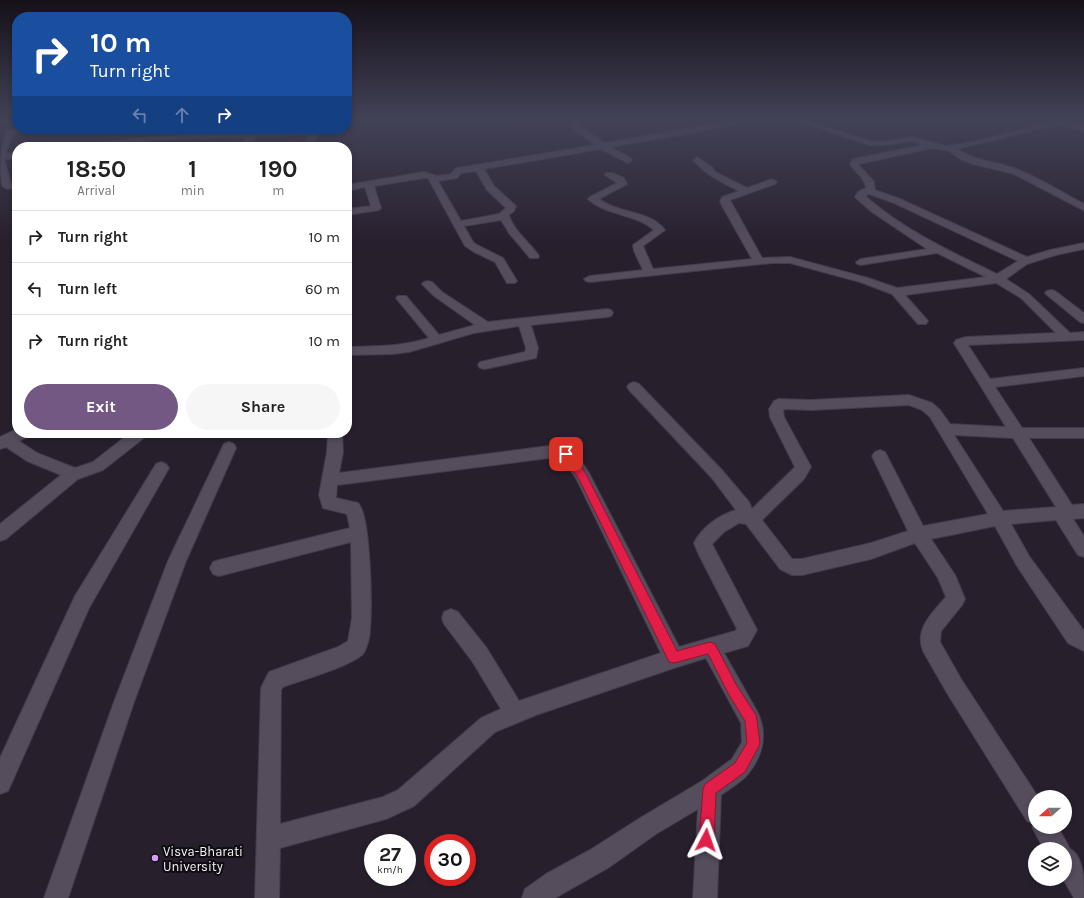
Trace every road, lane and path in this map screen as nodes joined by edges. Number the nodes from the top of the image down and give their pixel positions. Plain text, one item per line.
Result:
1 (1, 161) edge
2 (514, 161) edge
3 (698, 161) edge
4 (856, 161) edge
5 (973, 161) edge
6 (478, 167) junction
7 (609, 175) dead end
8 (435, 179) junction
9 (772, 182) dead end
10 (369, 184) junction
11 (12, 185) edge
12 (352, 187) edge
13 (868, 190) junction
14 (746, 191) junction
15 (1083, 207) dead end
16 (352, 211) edge
17 (504, 216) junction
18 (459, 224) junction
19 (1084, 246) edge
20 (938, 250) junction
21 (534, 256) dead end
22 (759, 261) junction
23 (1027, 261) junction
24 (861, 262) dead end
25 (650, 273) junction
26 (590, 279) dead end
27 (998, 279) junction
28 (510, 281) dead end
29 (428, 284) dead end
30 (896, 292) junction
31 (1051, 293) dead end
32 (402, 298) dead end
33 (607, 313) dead end
34 (1084, 319) edge
35 (524, 321) junction
36 (922, 321) dead end
37 (485, 326) junction
38 (1084, 336) edge
39 (1067, 337) junction
40 (437, 340) junction
41 (352, 351) edge
42 (485, 364) dead end
43 (1084, 372) edge
44 (986, 384) junction
45 (634, 387) dead end
46 (946, 430) junction
47 (1016, 433) junction
48 (1084, 433) edge
49 (134, 438) edge
50 (335, 438) edge
51 (3, 442) edge
52 (229, 448) dead end
53 (880, 456) dead end
54 (161, 468) dead end
55 (74, 474) junction
56 (330, 480) junction
57 (1084, 511) edge
58 (1064, 513) junction
59 (749, 518) junction
60 (999, 518) junction
61 (359, 533) junction
62 (0, 534) edge
63 (919, 534) junction
64 (1084, 550) edge
65 (219, 568) dead end
66 (451, 618) dead end
67 (1084, 642) edge
68 (710, 648) junction
69 (674, 658) junction
70 (515, 713) junction
71 (0, 784) edge
72 (710, 789) junction
73 (1028, 802) edge
74 (268, 839) junction
75 (1072, 871) edge
76 (1084, 891) edge
77 (56, 898) edge
78 (267, 898) edge
79 (534, 898) edge
80 (705, 898) edge

1 - 11 street
2 - 6 street
3 - 14 street
4 - 13 street
5 - 15 street
6 - 8 street
6 - 17 street
7 - 25 street
8 - 10 street
8 - 18 street
9 - 14 street
10 - 12 street
10 - 16 street
13 - 20 street
13 - 23 street
14 - 22 street
17 - 18 street
17 - 21 street
18 - 28 street
19 - 23 street
20 - 24 street
20 - 27 street
22 - 25 street
22 - 30 street
23 - 27 street
25 - 26 street
27 - 30 street
27 - 39 street
29 - 37 street
30 - 36 street
31 - 34 street
32 - 40 street
33 - 35 street
35 - 37 street
35 - 42 street
37 - 40 street
38 - 39 street
39 - 44 street
40 - 41 street
43 - 44 street
44 - 47 street
45 - 59 street
46 - 47 street
46 - 59 street
46 - 60 street
47 - 48 street
47 - 58 street
49 - 55 street
50 - 56 street
51 - 55 street
52 - 77 street
53 - 63 street
54 - 71 street
55 - 62 street
56 - 61 street
56 - 69 street
57 - 58 street
58 - 60 street
58 - 64 street
59 - 63 street
59 - 68 street
60 - 63 street
60 - 67 street
61 - 65 street
61 - 74 street
63 - 73 street
66 - 70 street
68 - 69 street
68 - 72 street
69 - 70 street
70 - 74 street
72 - 79 street
72 - 80 street
74 - 78 street
75 - 76 street

